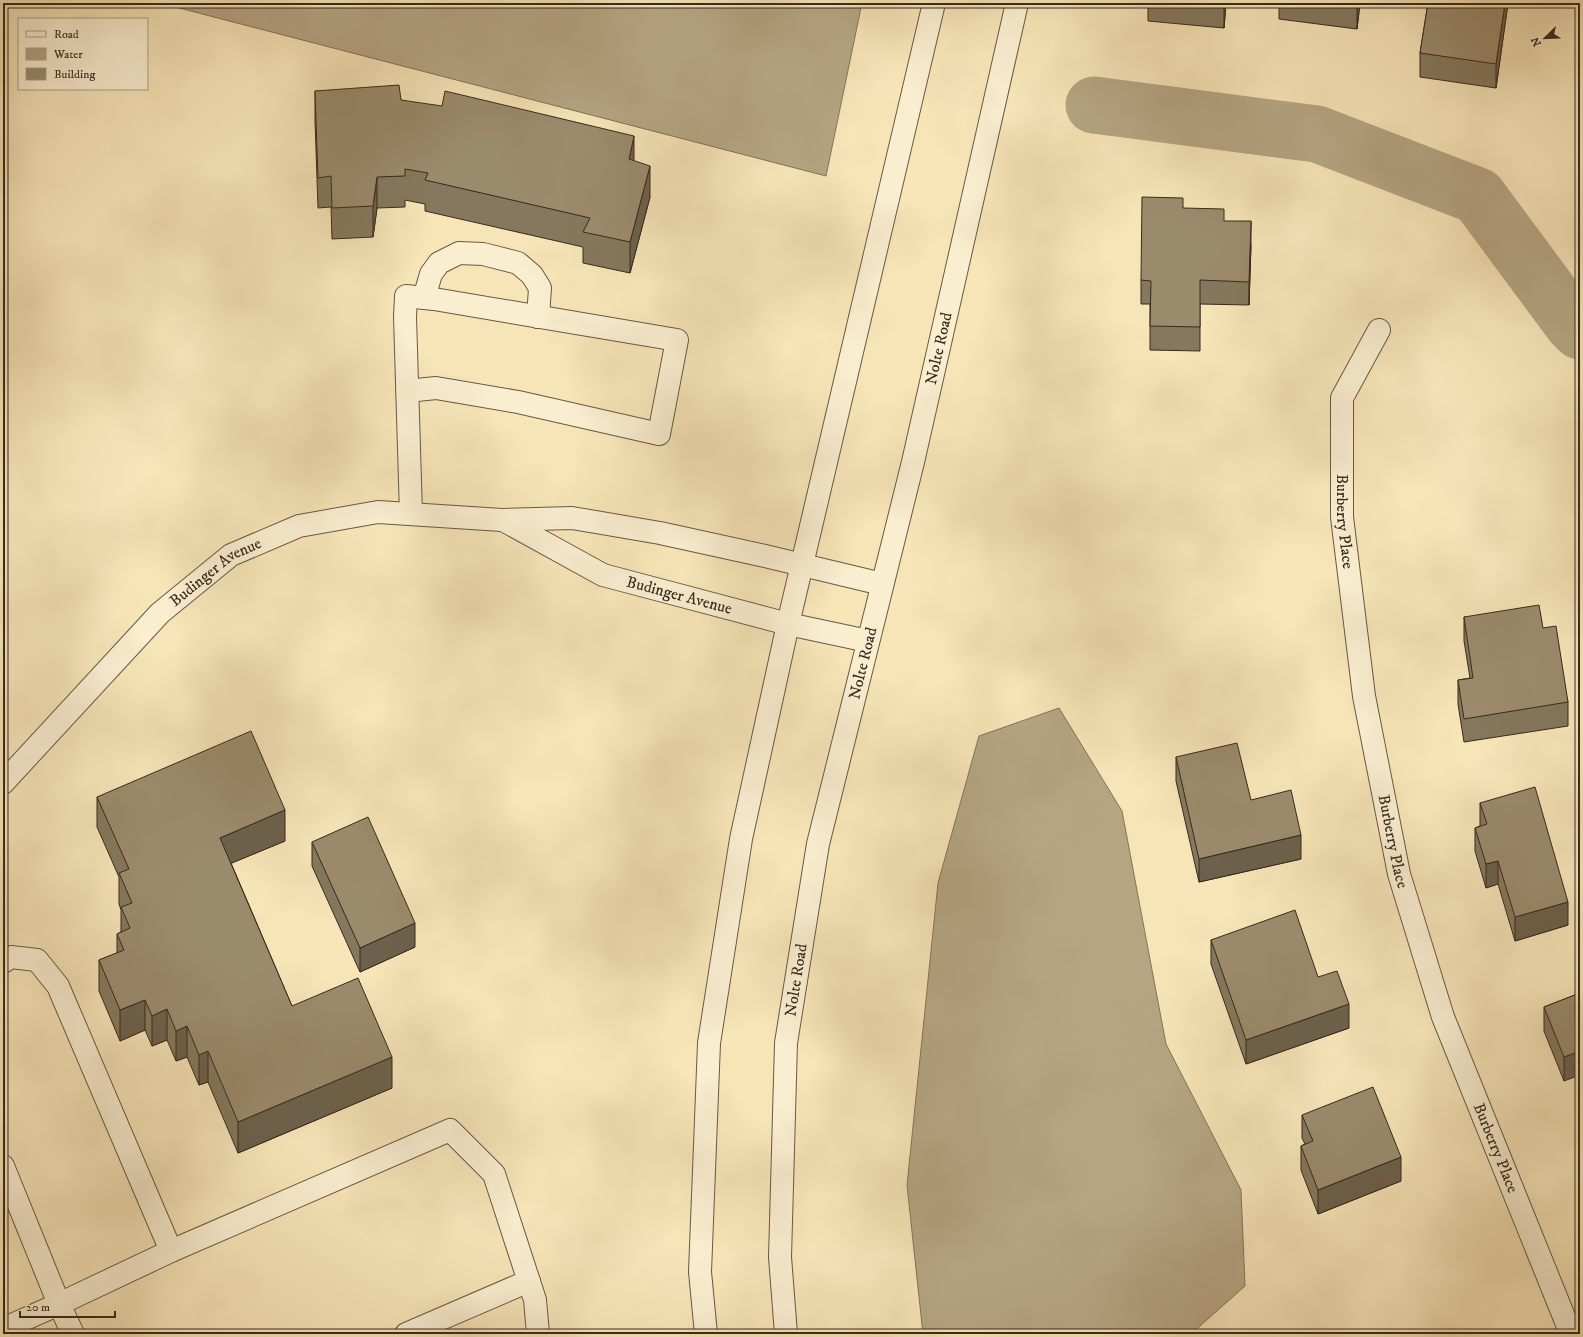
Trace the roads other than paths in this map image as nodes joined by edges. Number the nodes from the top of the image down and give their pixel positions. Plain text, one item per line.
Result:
1 (934, 3) edge
2 (1017, 3) edge
3 (424, 298) junction
4 (538, 317) junction
5 (1379, 330) dead end
6 (407, 391) junction
7 (411, 514) junction
8 (502, 520) junction
9 (802, 565) junction
10 (882, 584) junction
11 (788, 624) junction
12 (868, 641) junction
13 (3, 783) edge
14 (3, 962) edge
15 (3, 1166) edge
16 (171, 1251) junction
17 (529, 1281) junction
18 (59, 1304) junction
19 (3, 1329) edge
20 (73, 1334) edge
21 (406, 1334) edge
22 (538, 1334) edge
23 (706, 1334) edge
24 (786, 1334) edge
25 (1571, 1334) edge

1 - 9 street
2 - 10 street, Nolte Road
3 - 4 street
3 - 4 street
3 - 6 street
4 - 6 street
5 - 25 street, Burberry Place
6 - 7 street
7 - 8 street, Budinger Avenue
7 - 13 street, Budinger Avenue
8 - 9 street, Budinger Avenue
8 - 11 street, Budinger Avenue
9 - 10 street, Budinger Avenue
9 - 11 street
10 - 12 street, Nolte Road
11 - 12 street, Budinger Avenue
11 - 23 street
12 - 24 street, Nolte Road
14 - 16 street
15 - 18 street
16 - 17 street
16 - 18 street
17 - 21 street
17 - 22 street
18 - 19 street
18 - 20 street

